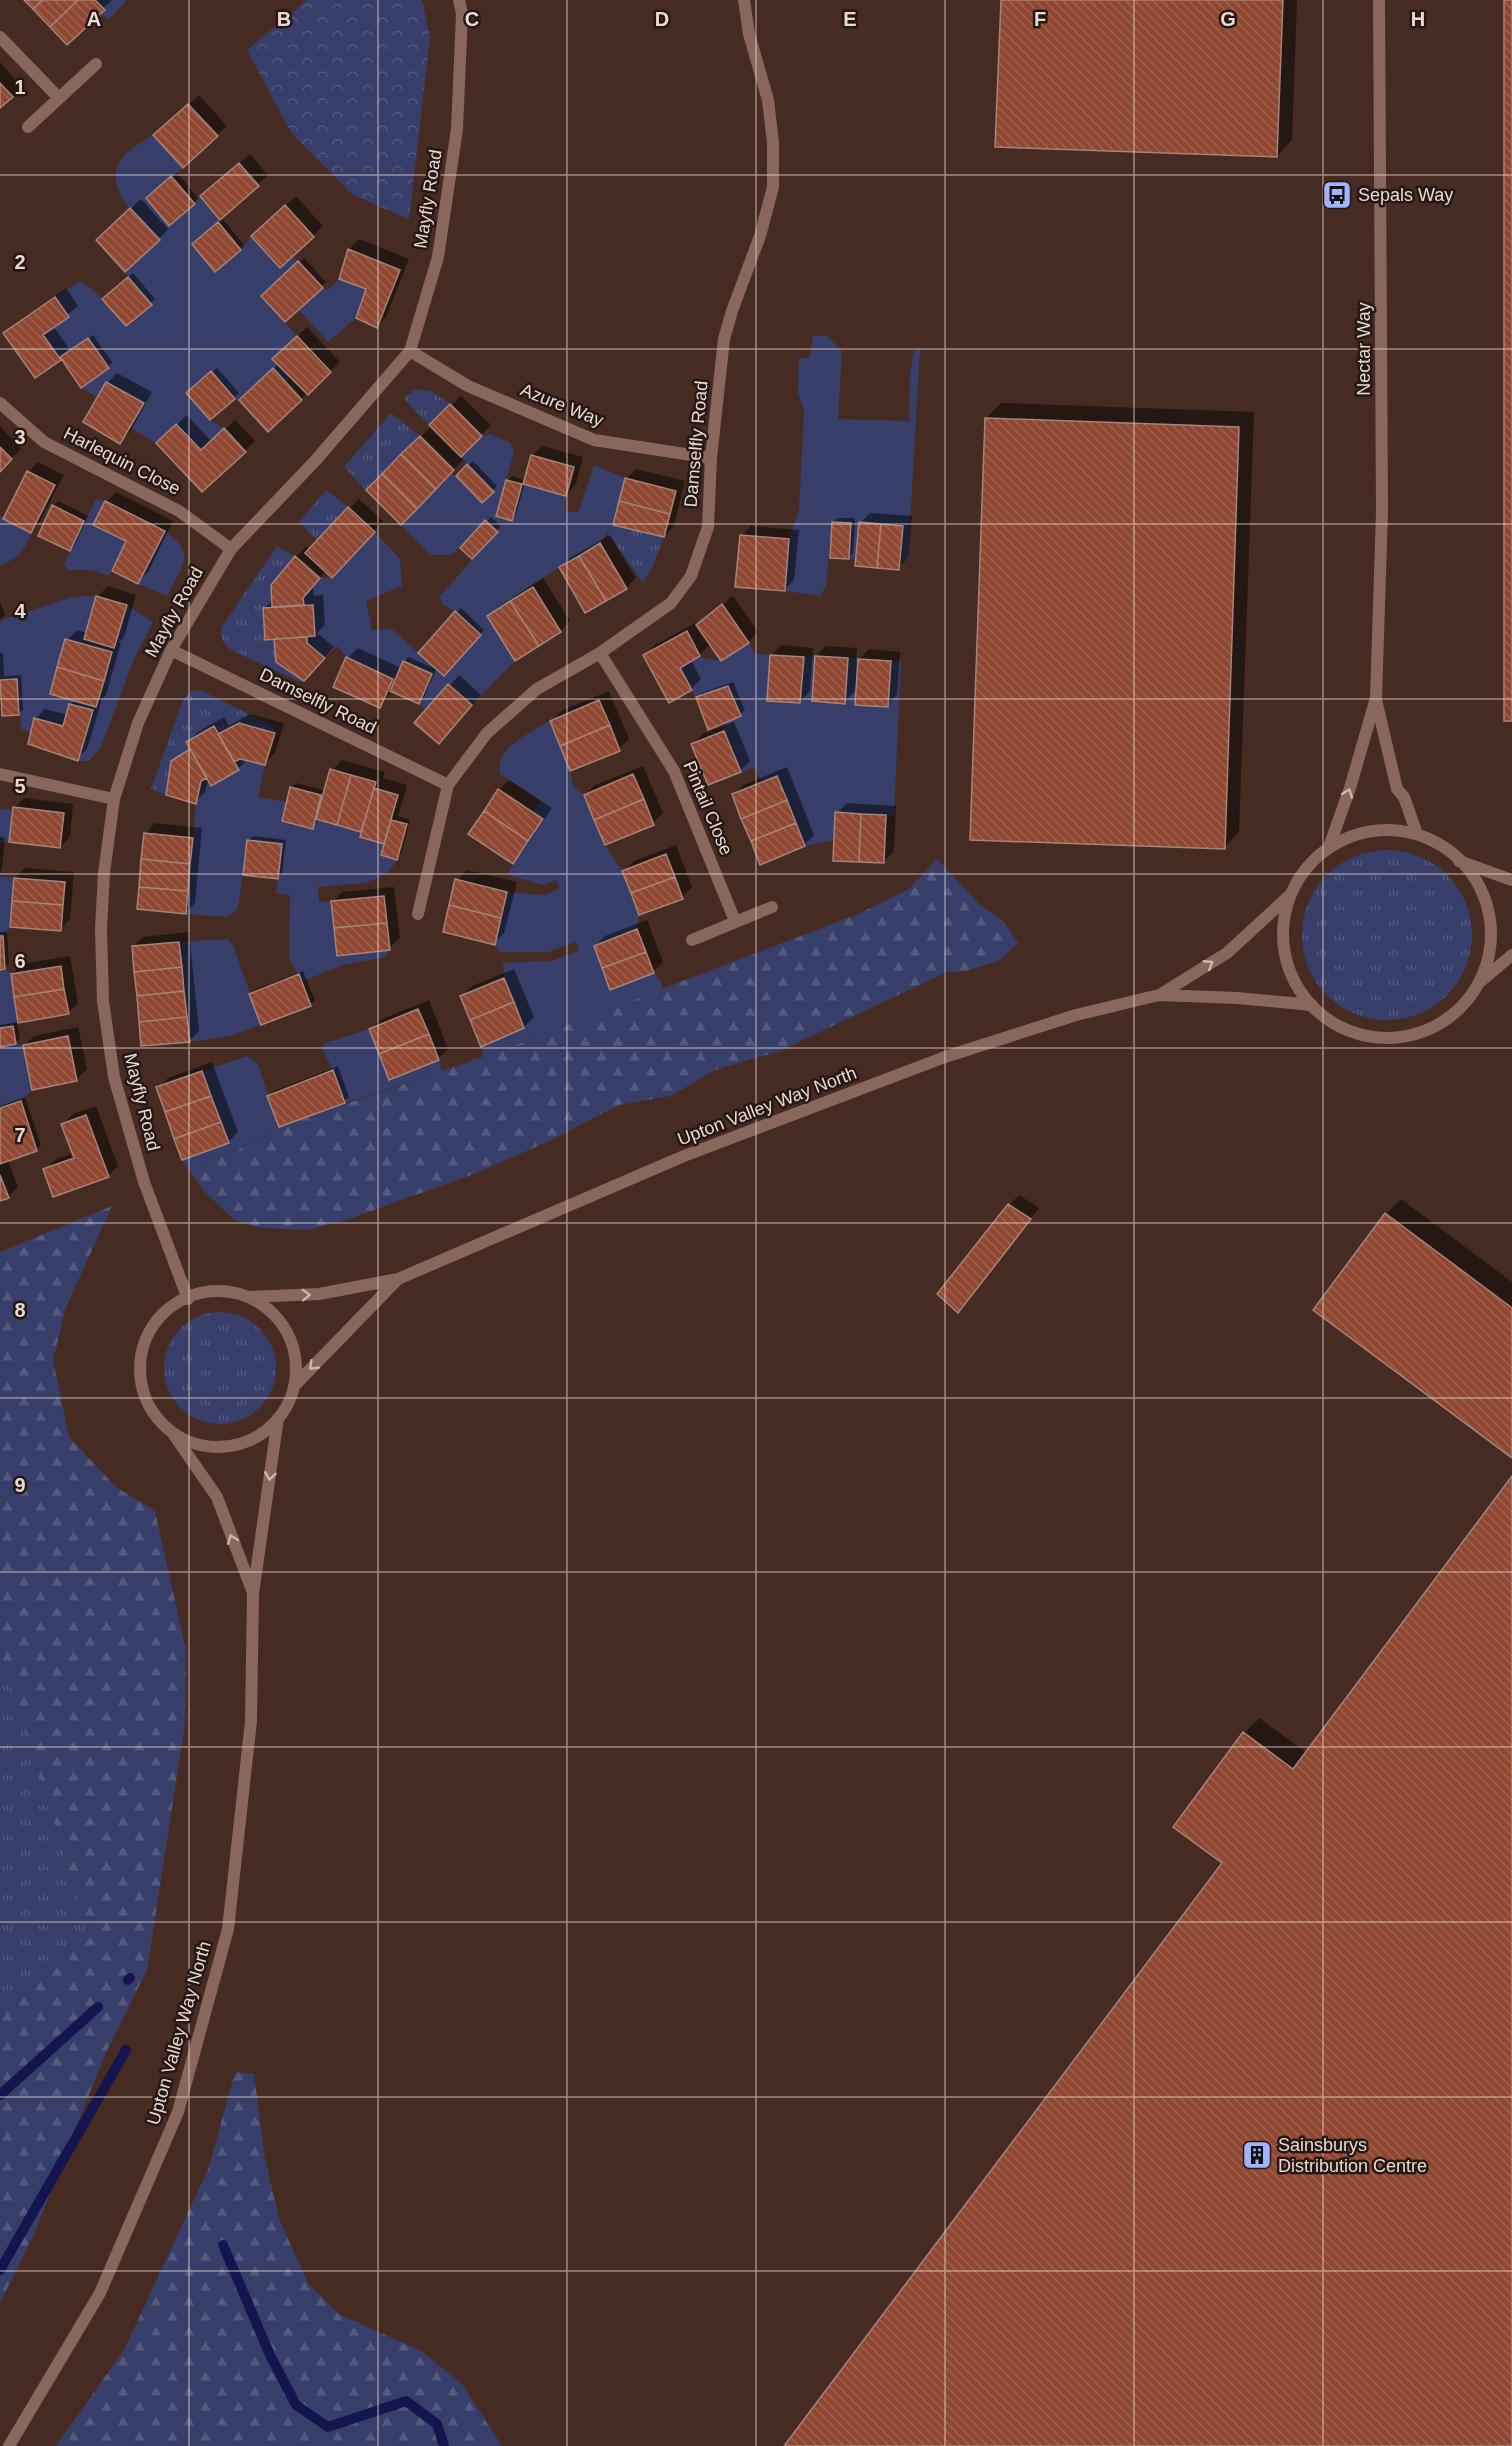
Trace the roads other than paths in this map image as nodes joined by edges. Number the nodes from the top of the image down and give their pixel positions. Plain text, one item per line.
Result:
1 (459, 0) edge
2 (744, 0) edge
3 (1379, 0) edge
4 (0, 38) edge
5 (96, 64) dead end
6 (59, 98) junction
7 (28, 127) dead end
8 (410, 351) junction
9 (0, 403) edge
10 (711, 458) junction
11 (231, 549) junction
12 (171, 650) junction
13 (600, 653) junction
14 (1376, 698) junction
15 (0, 774) edge
16 (448, 785) junction
17 (114, 799) junction
18 (1417, 834) junction
19 (1329, 848) junction
20 (1459, 861) junction
21 (1512, 880) edge
22 (1290, 895) junction
23 (772, 907) dead end
24 (418, 914) dead end
25 (735, 921) junction
26 (692, 940) dead end
27 (1512, 954) edge
28 (1480, 981) junction
29 (1160, 995) junction
30 (1312, 1005) junction
31 (398, 1279) junction
32 (248, 1297) junction
33 (188, 1299) junction
34 (294, 1385) junction
35 (278, 1418) junction
36 (172, 1432) junction
37 (253, 1594) junction
38 (9, 2446) edge

1 - 8 street, Mayfly Road
2 - 10 street, Damselfly Road
3 - 14 street, Nectar Way
4 - 6 street
5 - 6 street
6 - 7 street
8 - 10 street, Azure Way
8 - 11 street, Mayfly Road
9 - 11 street, Harlequin Close
10 - 13 street, Damselfly Road
11 - 12 street, Mayfly Road
12 - 16 street, Damselfly Road
12 - 17 street, Mayfly Road
13 - 16 street, Damselfly Road
13 - 25 street, Pintail Close
14 - 18 street, Nectar Way
19 -> 14 street, Nectar Way
15 - 17 street
16 - 24 street, Damselfly Road
17 - 33 street, Mayfly Road
18 - 19 street
18 - 20 street
19 - 22 street
20 - 21 street
20 - 28 street
29 -> 22 street, Upton Valley Way North
22 - 30 street
23 - 25 street
25 - 26 street
27 - 28 street
28 - 30 street
29 - 30 street, Upton Valley Way North
29 - 31 street, Upton Valley Way North
32 -> 31 street, Upton Valley Way North
31 -> 34 street, Upton Valley Way North
32 - 33 street
32 - 34 street
33 - 36 street
34 - 35 street
35 - 36 street
35 -> 37 street, Upton Valley Way North
37 -> 36 street, Upton Valley Way North
37 - 38 street, Upton Valley Way North

